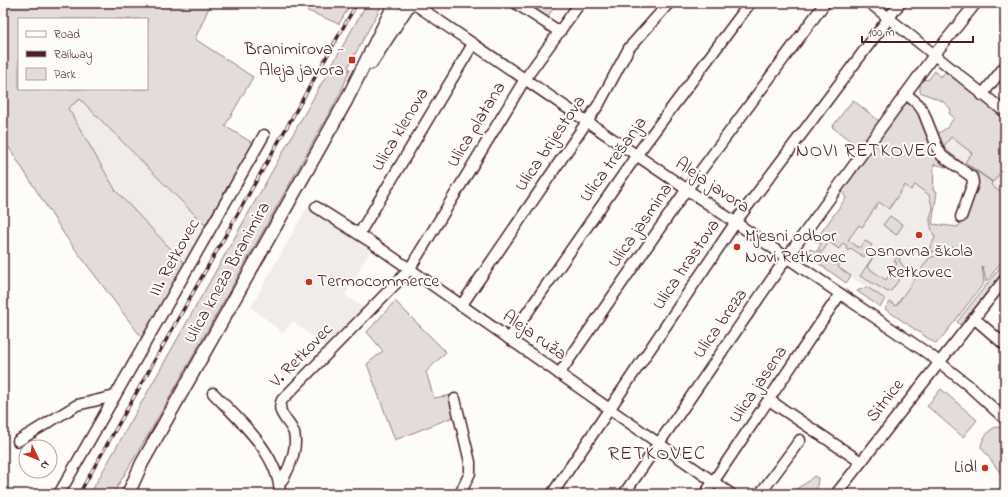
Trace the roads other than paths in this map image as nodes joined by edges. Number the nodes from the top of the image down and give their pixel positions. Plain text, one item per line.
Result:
1 (395, 3) edge
2 (410, 3) edge
3 (413, 3) edge
4 (580, 3) edge
5 (669, 3) edge
6 (750, 3) edge
7 (825, 3) edge
8 (870, 3) edge
9 (900, 3) edge
10 (976, 3) edge
11 (517, 4) edge
12 (889, 18) junction
13 (560, 32) junction
14 (473, 44) junction
15 (934, 55) junction
16 (1005, 66) edge
17 (525, 78) junction
18 (906, 94) junction
19 (982, 95) junction
20 (346, 101) junction
21 (1005, 112) edge
22 (587, 122) junction
23 (264, 135) dead end
24 (637, 156) junction
25 (686, 189) junction
26 (316, 207) dead end
27 (961, 217) dead end
28 (736, 223) junction
29 (359, 234) junction
30 (787, 257) junction
31 (409, 270) junction
32 (1005, 279) edge
33 (840, 294) junction
34 (461, 306) junction
35 (974, 318) junction
36 (509, 340) junction
37 (1005, 345) edge
38 (939, 361) junction
39 (559, 374) junction
40 (213, 394) dead end
41 (115, 396) junction
42 (455, 399) dead end
43 (769, 400) junction
44 (610, 410) junction
45 (1005, 419) edge
46 (21, 439) edge
47 (800, 440) dead end
48 (658, 444) junction
49 (860, 462) junction
50 (142, 463) junction
51 (713, 482) junction
52 (280, 483) junction
53 (59, 494) edge
54 (119, 494) edge
55 (128, 494) edge
56 (280, 494) edge
57 (460, 494) edge
58 (552, 494) edge
59 (624, 494) edge
60 (705, 494) edge
61 (731, 494) edge
62 (760, 494) edge
63 (836, 494) edge

1 - 20 main road, Ulica kneza Branimira
2 - 20 main road, Ulica kneza Branimira
3 - 14 street, Aleja javora
4 - 13 street, Ulica platana
5 - 22 street, Ulica brijestova
6 - 24 street, Ulica trešanja
7 - 25 street, Ulica jasmina
8 - 12 street
9 - 12 street, Ulica hrastova
10 - 15 street, Ulica breza
11 - 13 street
12 - 15 street
12 - 28 street, Ulica hrastova
13 - 17 street, Ulica platana
14 - 17 street, Aleja javora
14 - 29 street, Ulica klenova
15 - 18 street, Ulica breza
15 - 19 street
16 - 19 street
17 - 22 street, Aleja javora
17 - 31 street, Ulica platana
18 - 27 street
18 - 30 street, Ulica breza
19 - 21 street
20 - 50 main road, Ulica kneza Branimira
22 - 24 street, Aleja javora
22 - 34 street, Ulica brijestova
23 - 41 street, III. Retkovec
24 - 25 street, Aleja javora
24 - 36 street, Ulica trešanja
25 - 28 street, Aleja javora
25 - 39 street, Ulica jasmina
26 - 29 street, Aleja ruža
28 - 30 street, Aleja javora
28 - 44 street, Ulica hrastova
29 - 31 street, Aleja ruža
30 - 33 street, Aleja javora
30 - 48 street, Ulica breza
31 - 34 street, Aleja ruža
31 - 52 street, V. Retkovec
32 - 35 street, Sitnice
33 - 38 street, Aleja javora
33 - 43 street, Ulica jasena
34 - 36 street, Aleja ruža
35 - 37 street
35 - 38 street, Sitnice
36 - 39 street, Aleja ruža
38 - 45 street, Aleja javora
38 - 49 street, Sitnice
39 - 44 street, Aleja ruža
40 - 52 street
41 - 46 street
41 - 53 street, III. Retkovec
42 - 57 street
43 - 49 street
43 - 51 street, Ulica jasena
44 - 48 street, Aleja ruža
44 - 58 street, Ulica hrastova
47 - 62 street
48 - 51 street, Aleja ruža
48 - 59 street, Ulica breza
49 - 63 street, Sitnice
50 - 54 main road, Ulica kneza Branimira
50 - 55 main road, Ulica kneza Branimira
51 - 60 street, Ulica jasena
51 - 61 street, Aleja ruža
52 - 56 street

